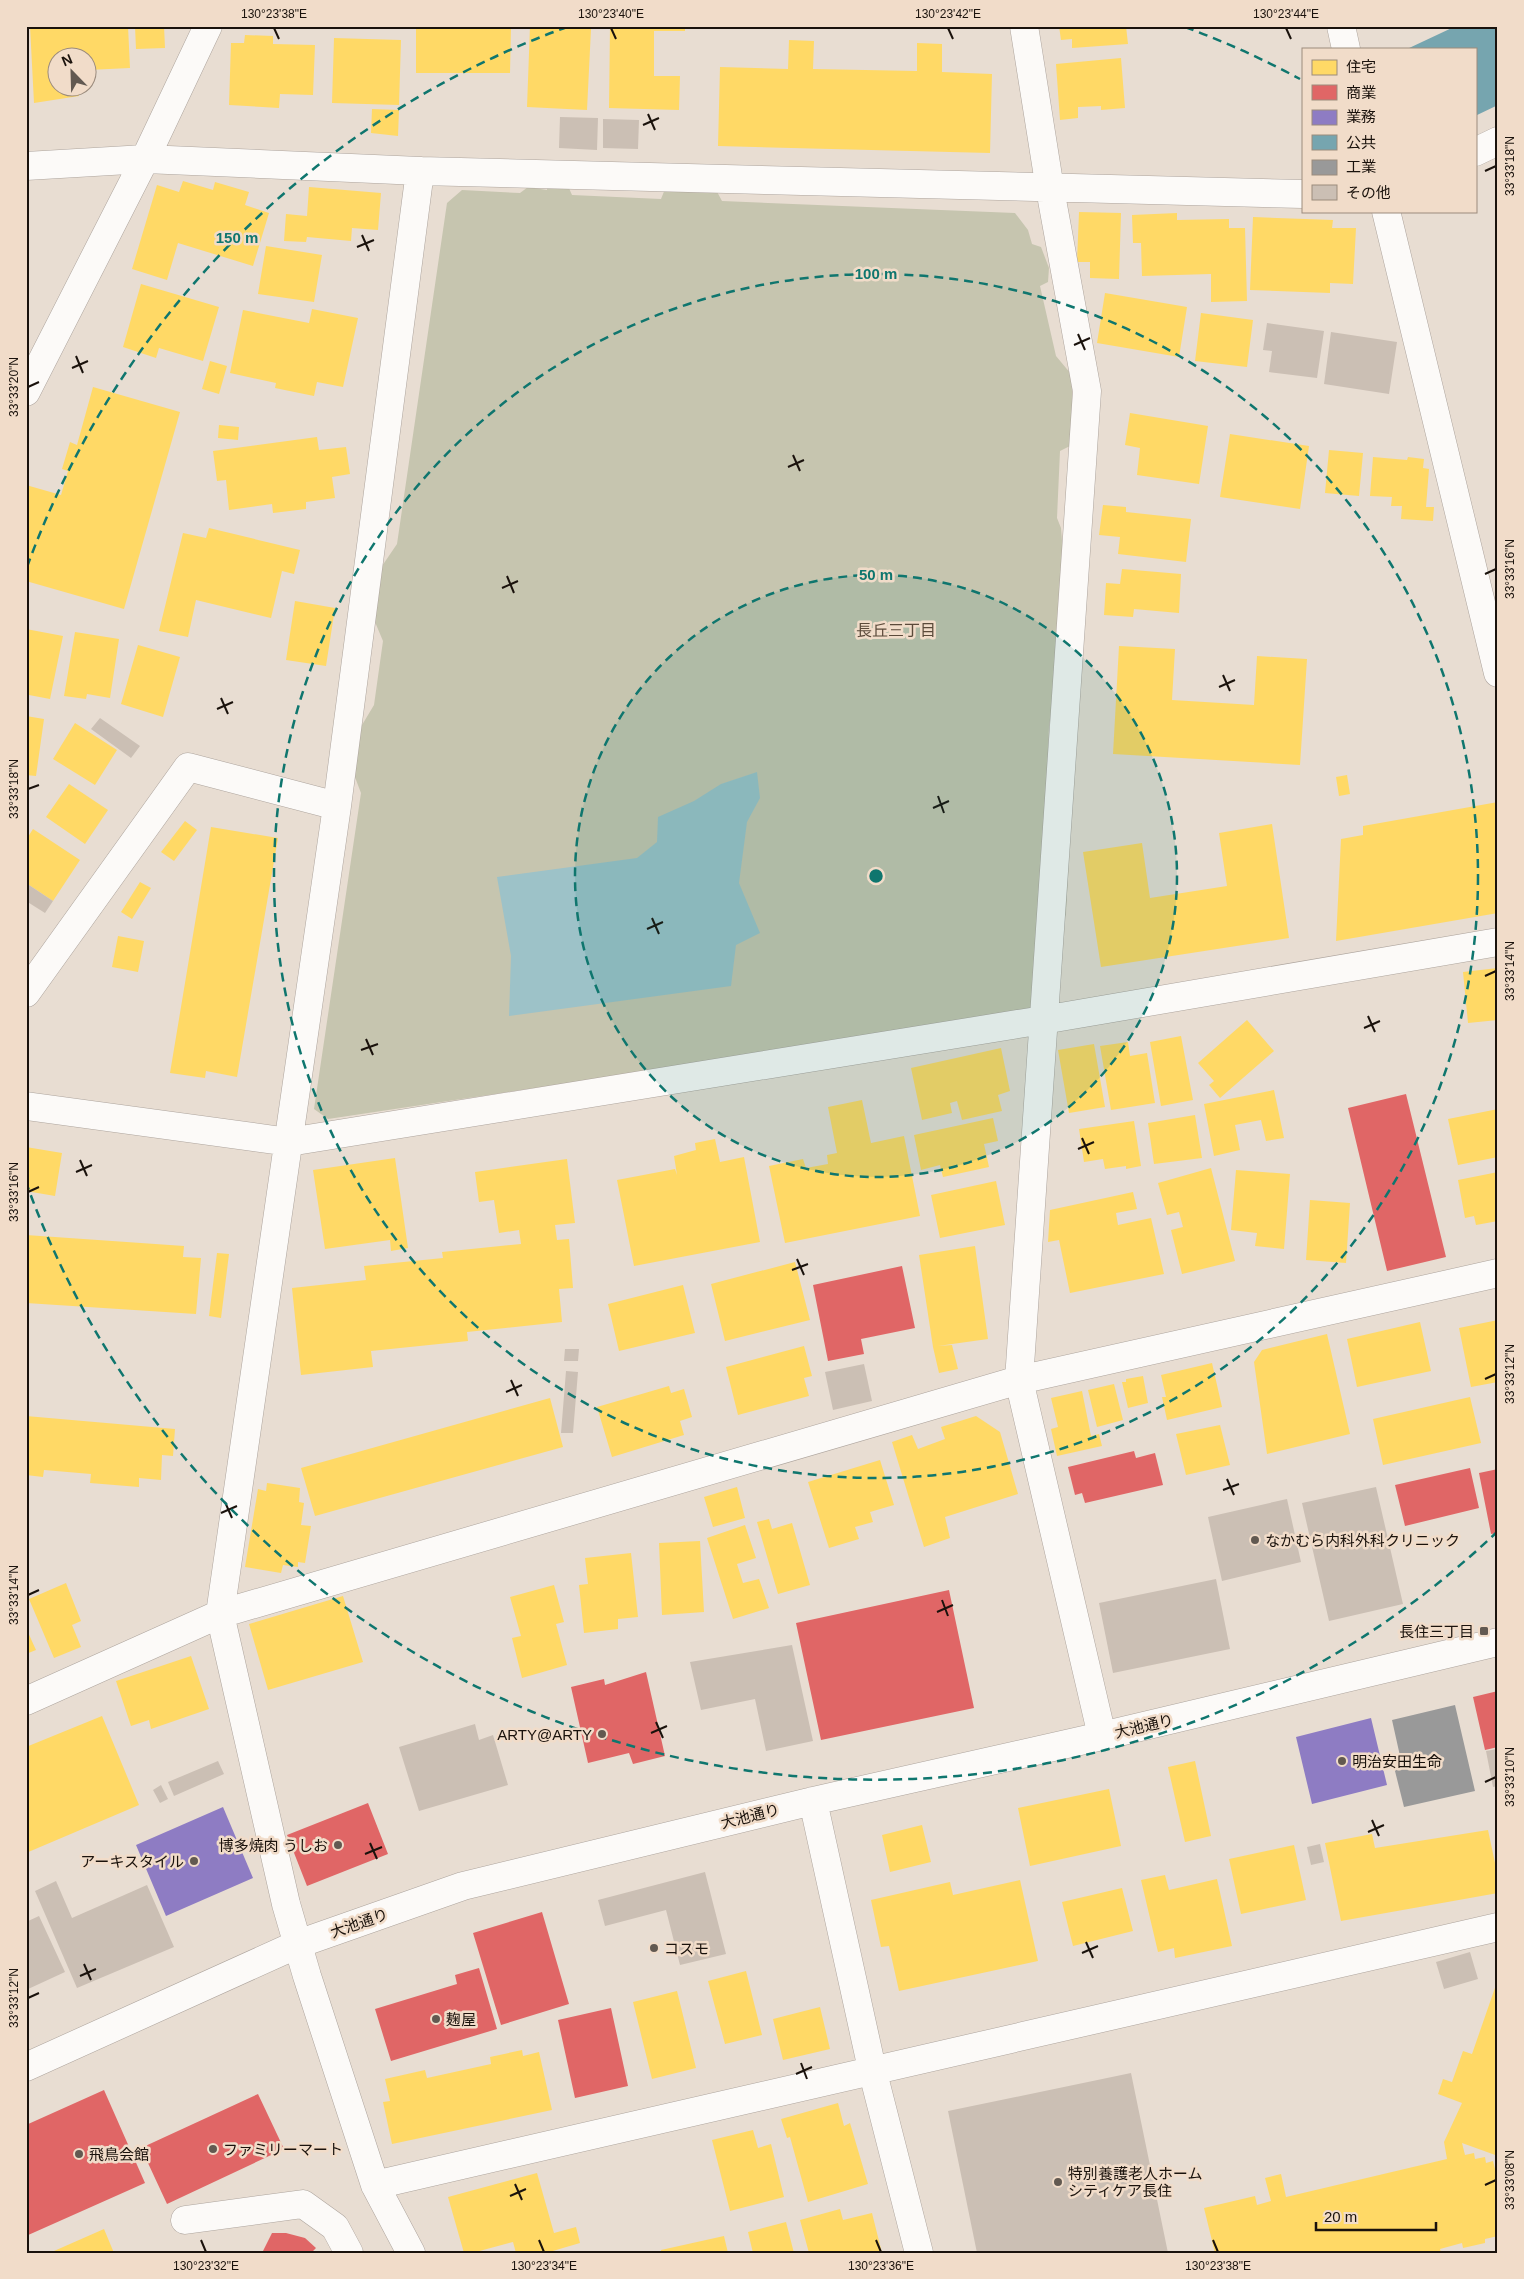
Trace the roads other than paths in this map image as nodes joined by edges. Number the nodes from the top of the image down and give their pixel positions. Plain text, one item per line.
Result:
1 (208, 26) edge
2 (1024, 26) edge
3 (1341, 26) edge
4 (1346, 48) edge
5 (1498, 141) edge
6 (1476, 152) edge
7 (146, 159) junction
8 (26, 166) edge
9 (420, 171) junction
10 (1050, 189) junction
11 (1302, 194) edge
12 (1386, 212) edge
13 (26, 392) edge
14 (1498, 673) edge
15 (337, 806) junction
16 (1498, 942) edge
17 (26, 993) edge
18 (1043, 1020) junction
19 (26, 1106) edge
20 (290, 1142) junction
21 (1498, 1273) edge
22 (1019, 1380) junction
23 (220, 1614) junction
24 (1498, 1642) edge
25 (26, 1701) edge
26 (1102, 1736) junction
27 (813, 1801) junction
28 (1498, 1927) edge
29 (298, 1944) junction
30 (26, 2067) edge
31 (872, 2069) junction
32 (375, 2185) junction
33 (185, 2220) dead end
34 (349, 2253) edge
35 (411, 2253) edge
36 (919, 2253) edge

1 - 7 street
2 - 10 street
3 - 4 street
5 - 6 street
7 - 8 street
7 - 9 street
7 - 13 street
9 - 10 street
9 - 15 street
10 - 11 street
10 - 18 street
12 - 14 street
15 - 17 street
15 - 20 street
16 - 18 street
18 - 20 street
18 - 22 street
19 - 20 street
20 - 23 street
21 - 22 street
22 - 23 street
22 - 26 street
23 - 25 street
23 - 29 street
24 - 26 street, 大池通り
26 - 27 street, 大池通り
27 - 29 street, 大池通り
27 - 31 street
28 - 31 street
29 - 30 street, 大池通り
29 - 32 street
31 - 32 street
31 - 36 street
32 - 35 street
33 - 34 street

